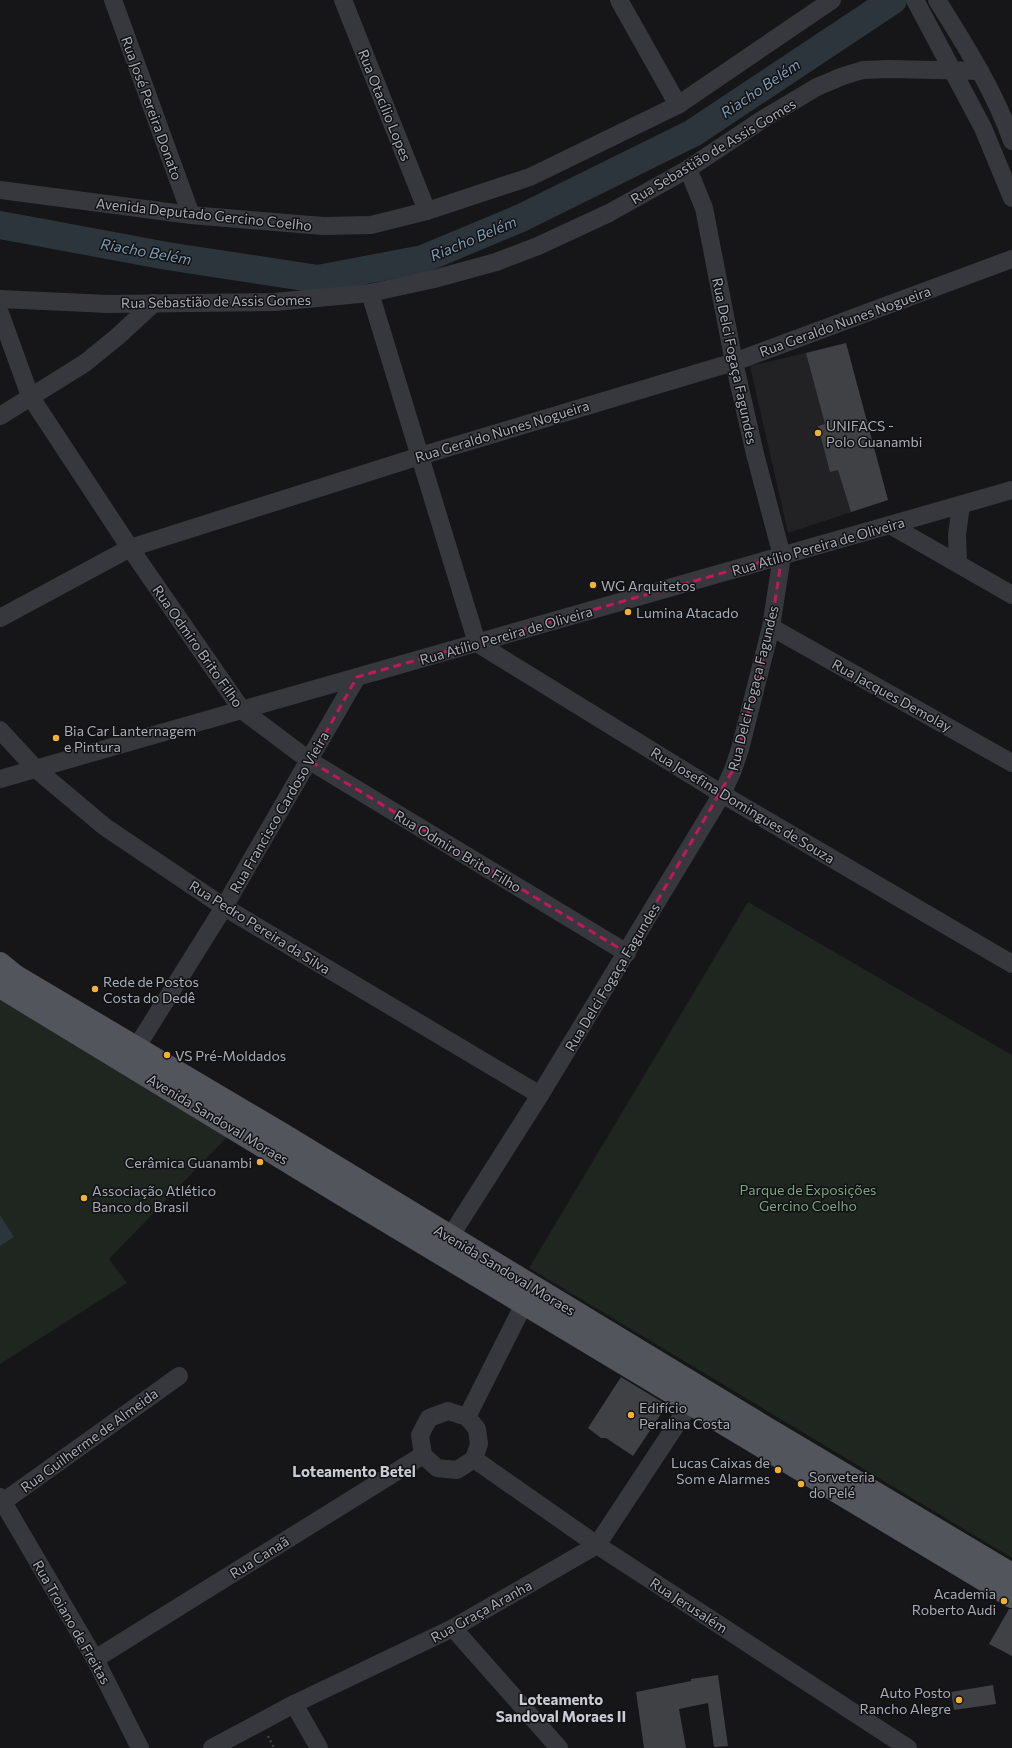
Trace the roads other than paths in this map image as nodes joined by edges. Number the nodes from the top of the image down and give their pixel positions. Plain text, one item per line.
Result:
1 (113, 0) edge
2 (343, 0) edge
3 (619, 0) edge
4 (832, 0) edge
5 (937, 0) edge
6 (918, 6) edge
7 (954, 71) junction
8 (980, 71) junction
9 (678, 105) junction
10 (1008, 120) edge
11 (1012, 140) edge
12 (688, 169) junction
13 (0, 190) edge
14 (1012, 198) edge
15 (428, 211) junction
16 (191, 215) junction
17 (1012, 259) edge
18 (370, 293) junction
19 (0, 299) edge
20 (154, 303) junction
21 (0, 313) edge
22 (734, 362) junction
23 (30, 396) junction
24 (0, 416) edge
25 (420, 456) junction
26 (1012, 490) edge
27 (961, 505) junction
28 (890, 525) junction
29 (130, 548) junction
30 (782, 556) junction
31 (958, 563) junction
32 (1012, 595) edge
33 (0, 618) edge
34 (771, 627) junction
35 (477, 643) junction
36 (357, 677) junction
37 (242, 710) junction
38 (0, 730) edge
39 (310, 761) junction
40 (1012, 763) edge
41 (36, 769) junction
42 (0, 779) edge
43 (722, 794) junction
44 (224, 907) junction
45 (627, 953) junction
46 (0, 964) edge
47 (1012, 964) edge
48 (0, 987) edge
49 (136, 1048) junction
50 (540, 1095) junction
51 (253, 1128) junction
52 (450, 1237) junction
53 (528, 1295) junction
54 (179, 1376) dead end
55 (690, 1404) junction
56 (467, 1417) junction
57 (747, 1427) junction
58 (423, 1455) junction
59 (474, 1459) junction
60 (1, 1501) edge
61 (597, 1545) junction
62 (1012, 1574) edge
63 (1012, 1596) edge
64 (453, 1628) junction
65 (95, 1659) junction
66 (294, 1704) junction
67 (140, 1748) edge
68 (212, 1748) edge
69 (319, 1748) edge
70 (559, 1748) edge
71 (908, 1748) edge

1 - 16 street, Rua José Pereira Donato
2 - 15 street, Rua Otacílio Lopes
3 - 9 street
4 - 9 street, Avenida Deputado Gercino Coelho
5 - 8 street
6 - 7 street
7 - 8 street, Rua Sebastião de Assis Gomes
7 - 12 street, Rua Sebastião de Assis Gomes
7 - 14 street
8 - 10 street
9 - 15 street, Avenida Deputado Gercino Coelho
10 - 11 street
12 - 18 street, Rua Sebastião de Assis Gomes
12 - 22 street, Rua Delci Fogaça Fagundes
13 - 16 street, Avenida Deputado Gercino Coelho
15 - 16 street, Avenida Deputado Gercino Coelho
17 - 22 street, Rua Geraldo Nunes Nogueira
18 - 20 street, Rua Sebastião de Assis Gomes
18 - 25 street
19 - 20 street, Rua Sebastião de Assis Gomes
20 - 23 street
21 - 23 street, Rua Odmiro Brito Filho
22 - 25 street, Rua Geraldo Nunes Nogueira
22 - 30 street, Rua Delci Fogaça Fagundes
23 - 24 street
23 - 29 street, Rua Odmiro Brito Filho
25 - 29 street, Rua Geraldo Nunes Nogueira
25 - 35 street
26 - 27 street, Rua Atílio Pereira de Oliveira
27 - 28 street, Rua Atílio Pereira de Oliveira
27 - 31 street
28 - 30 street, Rua Atílio Pereira de Oliveira
28 - 31 street
29 - 33 street, Rua Geraldo Nunes Nogueira
29 - 37 street, Rua Odmiro Brito Filho
30 - 34 street, Rua Delci Fogaça Fagundes
30 - 35 street, Rua Atílio Pereira de Oliveira
31 - 32 street
34 - 40 street, Rua Jacques Demolay
34 - 43 street, Rua Delci Fogaça Fagundes
35 - 36 street, Rua Atílio Pereira de Oliveira
35 - 43 street, Rua Josefina Domingues de Souza
36 - 37 street, Rua Atílio Pereira de Oliveira
36 - 39 street, Rua Francisco Cardoso Vieira
37 - 39 street, Rua Odmiro Brito Filho
37 - 41 street, Rua Atílio Pereira de Oliveira
38 - 41 street, Rua Pedro Pereira da Silva
39 - 44 street, Rua Francisco Cardoso Vieira
39 - 45 street, Rua Odmiro Brito Filho
41 - 42 street, Rua Atílio Pereira de Oliveira
41 - 44 street, Rua Pedro Pereira da Silva
43 - 45 street, Rua Delci Fogaça Fagundes
43 - 47 street, Rua Josefina Domingues de Souza
44 - 49 street, Rua Francisco Cardoso Vieira
44 - 50 street, Rua Pedro Pereira da Silva
45 - 50 street, Rua Delci Fogaça Fagundes
46 - 49 main road, Avenida Sandoval Moraes
48 - 51 main road, Avenida Sandoval Moraes
49 - 51 main road, Avenida Sandoval Moraes
50 - 52 street, Rua Delci Fogaça Fagundes
51 - 52 main road, Avenida Sandoval Moraes
51 - 53 main road, Avenida Sandoval Moraes
52 - 53 main road, Avenida Sandoval Moraes
53 - 55 main road, Avenida Sandoval Moraes
53 - 56 street
53 - 57 main road, Avenida Sandoval Moraes
54 - 60 street, Rua Guilherme de Almeida
55 - 57 main road, Avenida Sandoval Moraes
55 - 61 street, Rua Graça Aranha
56 - 58 street
56 - 59 street
57 - 62 main road, Avenida Sandoval Moraes
57 - 63 main road, Avenida Sandoval Moraes
58 - 59 street
58 - 65 street, Rua Canaã
59 - 61 street, Rua Jerusalém
60 - 65 street, Rua Troiano de Freitas
61 - 64 street, Rua Graça Aranha
61 - 71 street, Rua Jerusalém
64 - 66 street, Rua Graça Aranha
64 - 70 street
65 - 67 street, Rua Troiano de Freitas
66 - 68 street, Rua Graça Aranha
66 - 69 street

